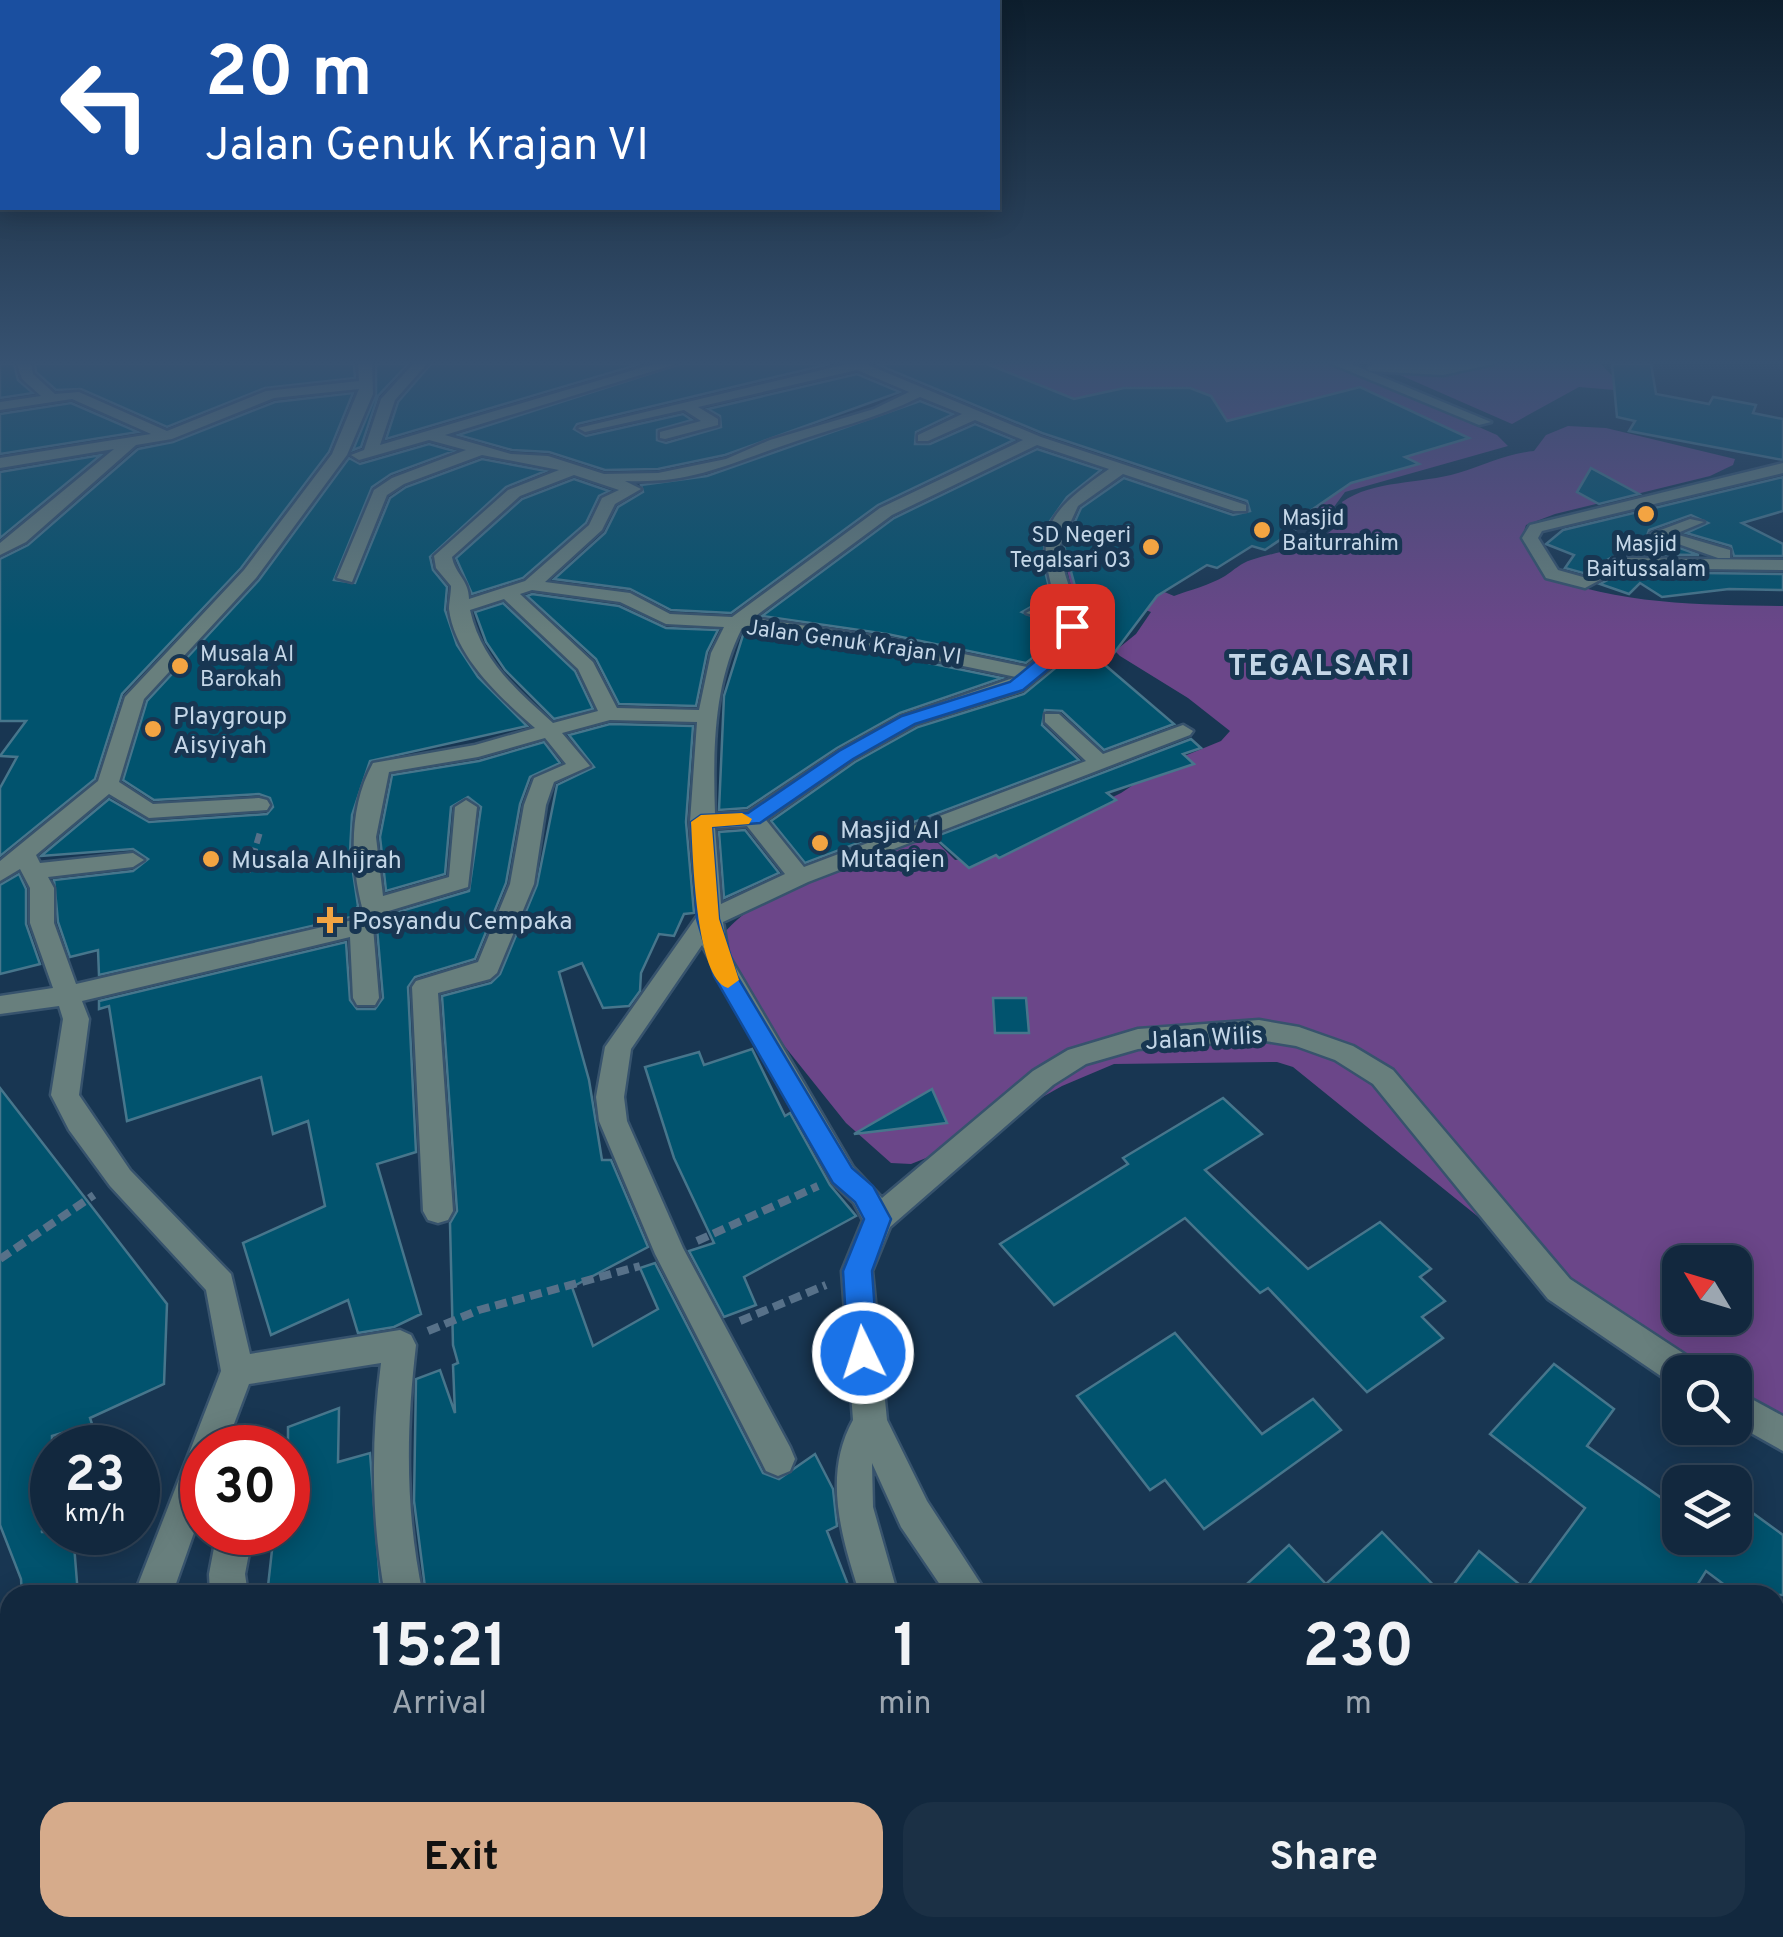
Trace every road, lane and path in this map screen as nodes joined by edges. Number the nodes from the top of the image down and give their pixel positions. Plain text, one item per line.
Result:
1 (49, 454) edge
2 (118, 454) edge
3 (470, 454) edge
4 (496, 454) edge
5 (751, 454) edge
6 (1002, 454) edge
7 (1080, 454) edge
8 (355, 455) edge
9 (0, 463) edge
10 (1121, 468) junction
11 (1783, 468) edge
12 (582, 472) junction
13 (1650, 497) junction
14 (1240, 508) dead end
15 (0, 550) edge
16 (1747, 562) junction
17 (1783, 564) edge
18 (346, 578) dead end
19 (532, 585) junction
20 (510, 595) junction
21 (458, 608) junction
22 (1035, 613) dead end
23 (1072, 620) junction
24 (734, 624) junction
25 (1031, 674) junction
26 (610, 714) junction
27 (708, 716) junction
28 (1052, 718) dead end
29 (549, 730) junction
30 (1184, 731) dead end
31 (1098, 762) junction
32 (108, 784) junction
33 (259, 805) joint
34 (466, 807) dead end
35 (753, 819) junction
36 (701, 822) junction
37 (133, 860) dead end
38 (29, 861) junction
39 (0, 872) edge
40 (248, 872) dead end
41 (800, 877) junction
42 (367, 916) junction
43 (708, 919) junction
44 (64, 996) junction
45 (366, 998) dead end
46 (0, 1005) edge
47 (843, 1176) junction
48 (120, 1178) junction
49 (438, 1211) dead end
50 (878, 1219) junction
51 (670, 1254) junction
52 (0, 1259) edge
53 (858, 1271) junction
54 (712, 1333) junction
55 (400, 1346) junction
56 (1662, 1358) edge
57 (238, 1371) junction
58 (1752, 1416) edge
59 (870, 1422) junction
60 (217, 1425) edge
61 (1783, 1435) edge
62 (778, 1458) dead end
63 (180, 1539) edge
64 (231, 1555) edge
65 (158, 1585) edge
66 (228, 1585) edge
67 (402, 1585) edge
68 (876, 1585) edge
69 (962, 1585) edge

1 - 9 street
2 - 15 street
3 - 18 street
4 - 12 street
5 - 12 street
6 - 24 street, Jalan Genuk Krajan VI
7 - 10 street
8 - 32 street
10 - 14 street
10 - 23 street
11 - 13 street
12 - 19 street
12 - 21 street
13 - 16 street
13 - 16 street
16 - 17 street
19 - 20 street
19 - 24 street
20 - 21 street
20 - 26 street
21 - 29 street
22 - 23 street
23 - 25 street
24 - 25 street, Jalan Genuk Krajan VI
24 - 27 street, Jalan Genuk Krajan VI
25 - 35 street
26 - 27 street
26 - 29 street
27 - 36 street, Jalan Genuk Krajan VI
28 - 31 street
29 - 42 street
29 - 49 street
30 - 31 street
31 - 41 street
32 - 33 street
32 - 38 street
33 - 40 path
34 - 42 street
35 - 36 street
35 - 41 street
36 - 43 street, Jalan Genuk Krajan VI
37 - 38 street
38 - 39 street
38 - 44 street
41 - 43 street
42 - 44 street
42 - 45 street
43 - 47 street, Jalan Genuk Krajan VI
43 - 51 street
44 - 46 street
44 - 48 street
47 - 50 street, Jalan Genuk Krajan VI
47 - 51 path
48 - 52 path
48 - 57 street
50 - 53 street, Jalan Wilis
50 - 56 street, Jalan Wilis
51 - 54 street
51 - 55 path
53 - 54 path
53 - 59 street, Jalan Wilis
54 - 62 street
55 - 57 street
55 - 67 street
57 - 60 street
58 - 61 street
59 - 68 street
59 - 69 street, Jalan Wilis
63 - 65 street
64 - 66 street

